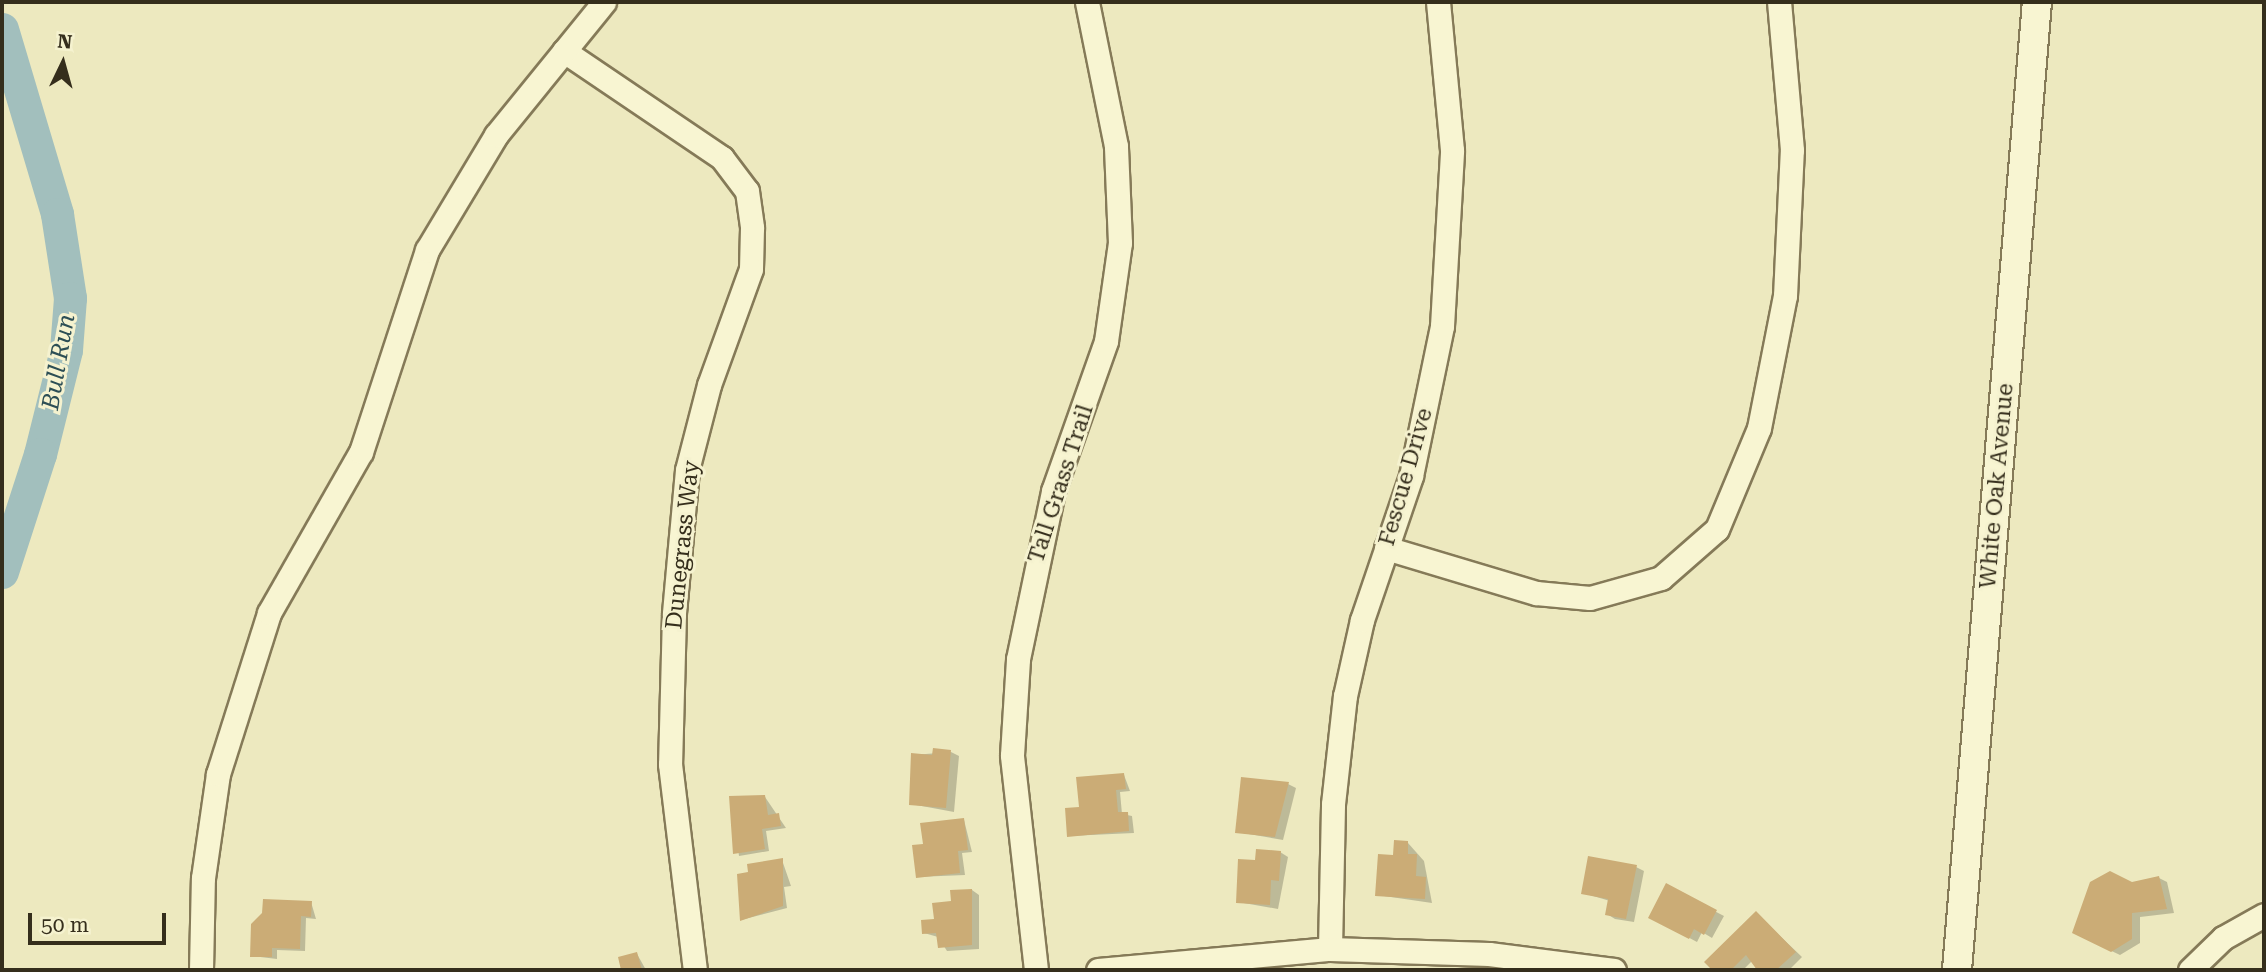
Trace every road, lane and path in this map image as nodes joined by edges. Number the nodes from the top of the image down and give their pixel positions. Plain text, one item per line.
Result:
1 (604, 2) edge
2 (1087, 2) edge
3 (1438, 2) edge
4 (1779, 2) edge
5 (2037, 2) edge
6 (564, 51) junction
7 (1386, 548) junction
8 (2264, 915) edge
9 (1330, 949) junction
10 (201, 970) edge
11 (695, 970) edge
12 (1036, 970) edge
13 (1098, 970) edge
14 (1614, 970) edge
15 (1957, 970) edge
16 (2190, 970) edge

1 - 6 street
2 - 12 street, Tall Grass Trail
3 - 7 street, Fescue Drive
4 - 7 street
5 - 15 street, White Oak Avenue
6 - 10 street
6 - 11 street, Dunegrass Way
7 - 9 street, Fescue Drive
8 - 16 street
9 - 13 street
9 - 14 street

